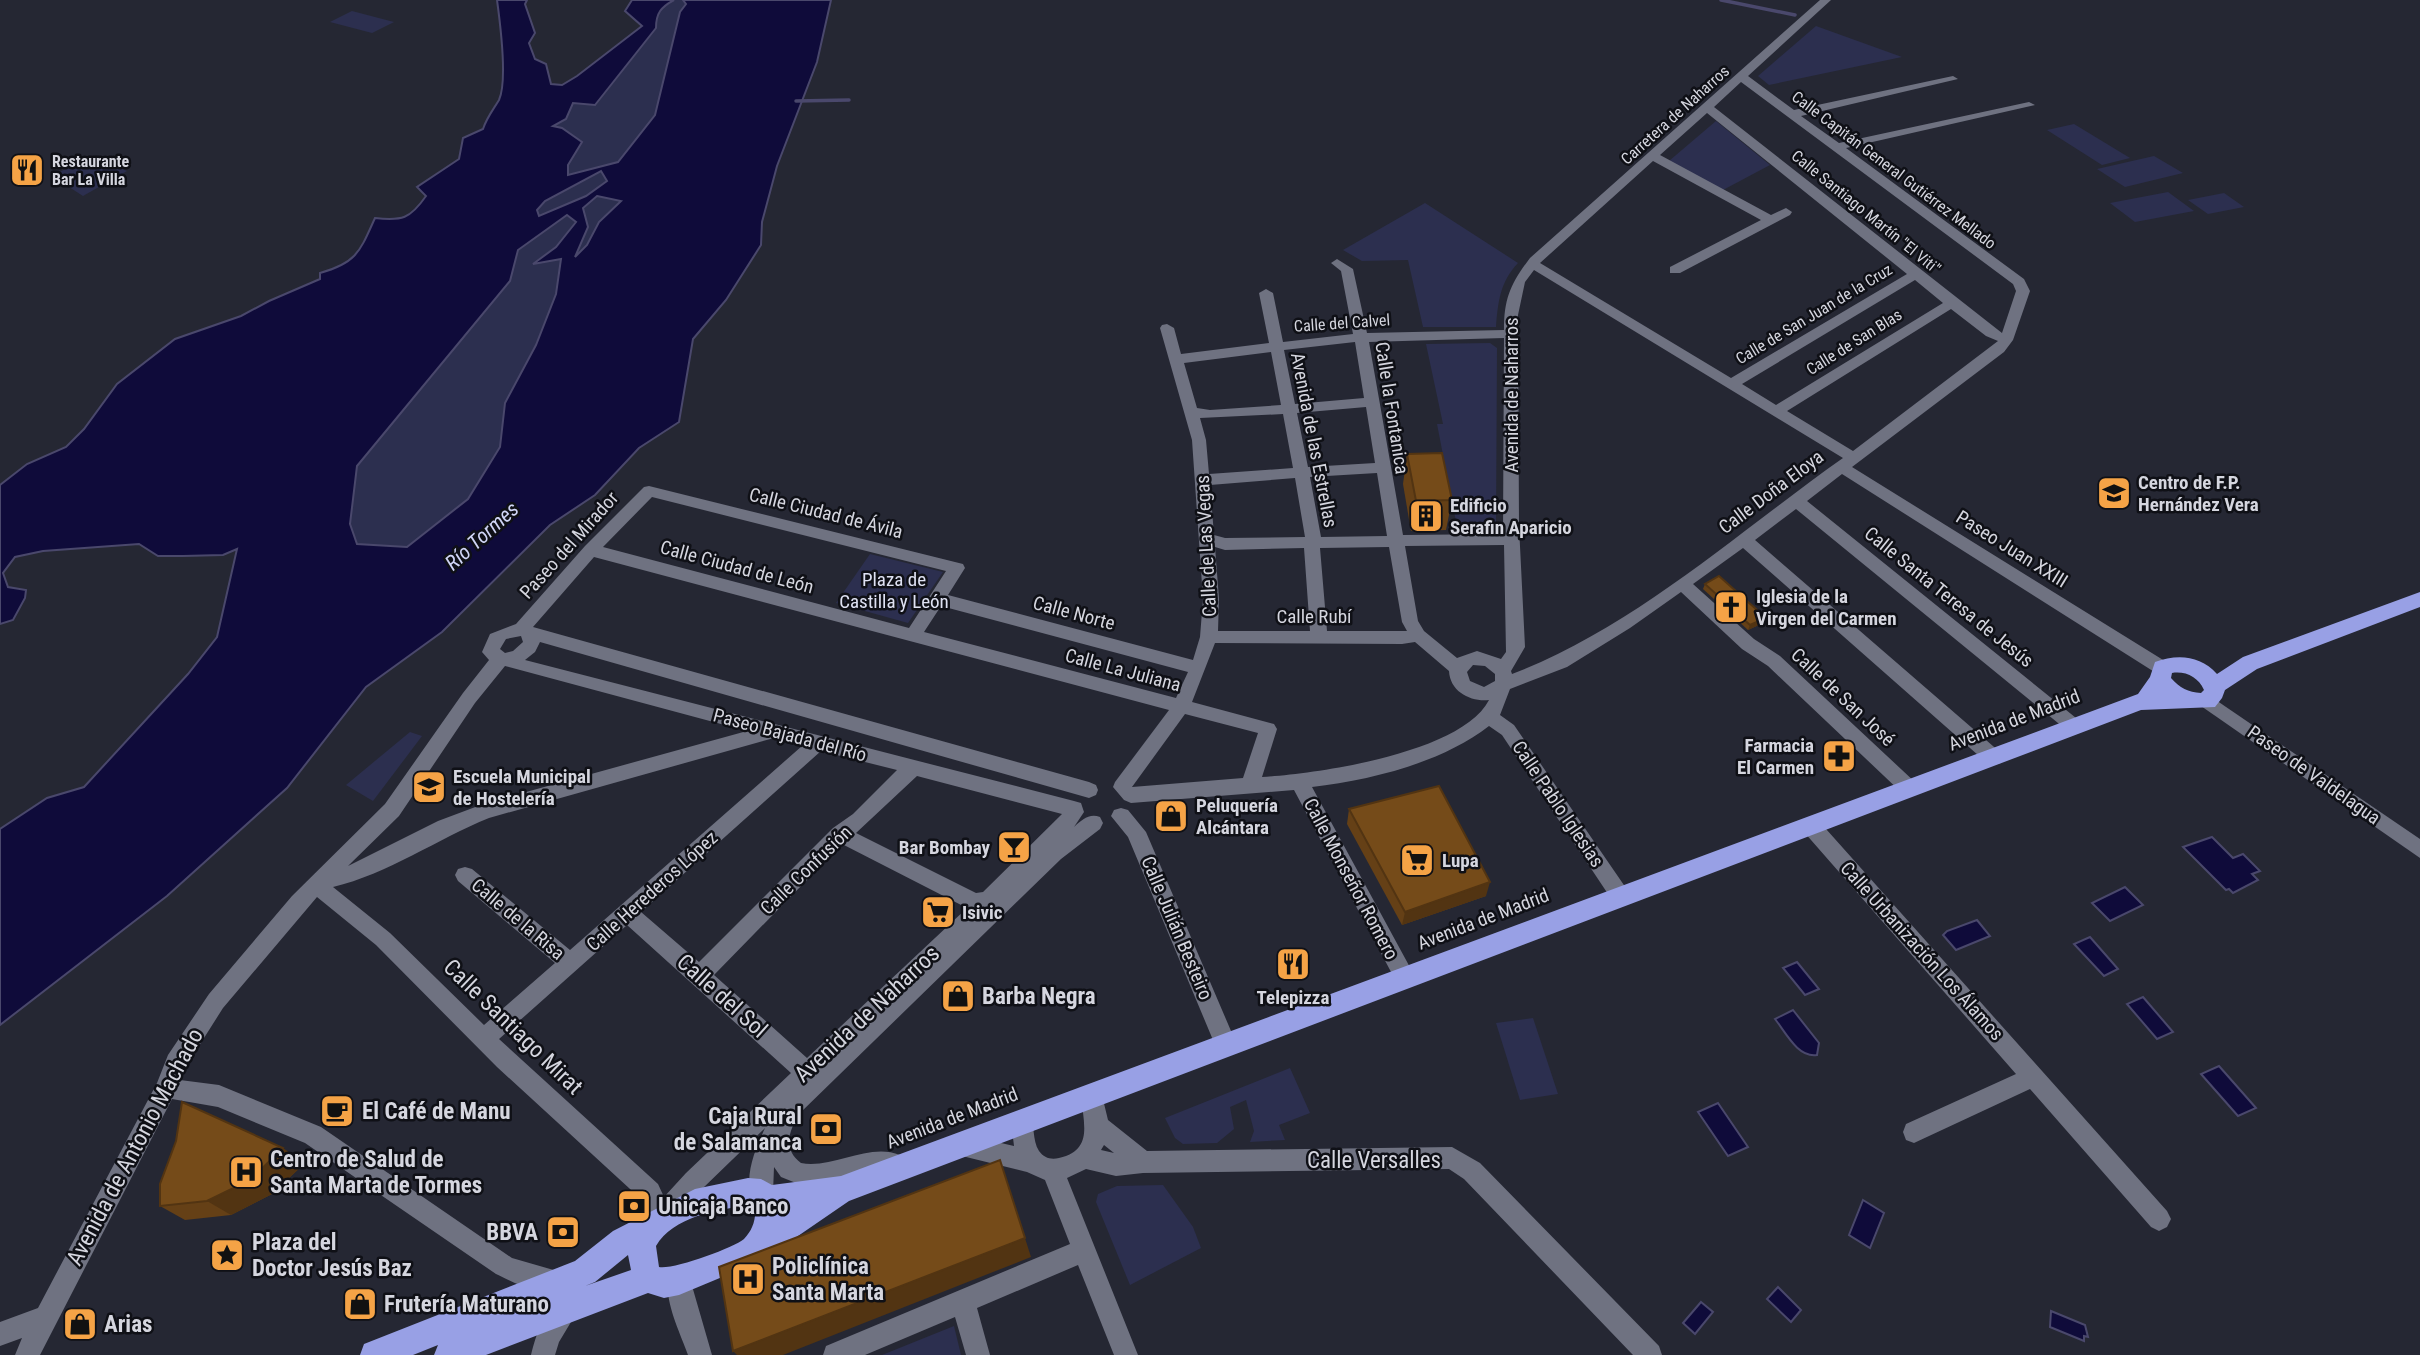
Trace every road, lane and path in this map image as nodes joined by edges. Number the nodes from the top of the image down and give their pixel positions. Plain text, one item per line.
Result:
1 (1826, 0) edge
2 (1742, 77) junction
3 (1954, 79) dead end
4 (2029, 105) dead end
5 (1707, 107) junction
6 (1793, 114) junction
7 (1837, 147) junction
8 (1652, 156) junction
9 (1786, 212) dead end
10 (1771, 220) junction
11 (1546, 252) joint
12 (1337, 263) dead end
13 (1533, 264) junction
14 (1675, 270) dead end
15 (1916, 274) junction
16 (2023, 291) joint
17 (1266, 293) dead end
18 (1952, 303) junction
19 (1167, 328) dead end
20 (1510, 334) junction
21 (1362, 338) junction
22 (2006, 340) junction
23 (1276, 346) junction
24 (1178, 359) junction
25 (1731, 384) junction
26 (1372, 402) junction
27 (1291, 407) junction
28 (1776, 411) junction
29 (1191, 412) junction
30 (1846, 461) junction
31 (1382, 467) junction
32 (1303, 473) junction
33 (1203, 480) junction
34 (649, 491) joint
35 (1796, 500) junction
36 (1206, 538) junction
37 (1512, 539) junction
38 (1744, 540) junction
39 (1395, 542) junction
40 (1312, 543) junction
41 (591, 550) junction
42 (1683, 584) junction
43 (938, 599) junction
44 (2418, 602) edge
45 (525, 631) junction
46 (1514, 634) junction
47 (913, 635) junction
48 (1418, 635) junction
49 (1209, 637) junction
50 (1319, 637) junction
51 (1483, 658) junction
52 (504, 659) junction
53 (2250, 663) junction
54 (1199, 668) junction
55 (2196, 669) junction
56 (1458, 670) junction
57 (2161, 674) junction
58 (1502, 680) junction
59 (1470, 691) junction
60 (2203, 695) junction
61 (2144, 701) junction
62 (1180, 708) junction
63 (1489, 717) junction
64 (2075, 727) junction
65 (775, 731) junction
66 (1467, 733) junction
67 (819, 742) junction
68 (1994, 758) junction
69 (914, 768) junction
70 (1298, 780) junction
71 (1251, 783) junction
72 (1910, 789) junction
73 (1089, 790) junction
74 (1127, 791) junction
75 (1081, 815) junction
76 (1121, 816) junction
77 (1811, 826) junction
78 (839, 834) junction
79 (2420, 850) edge
80 (465, 875) dead end
81 (318, 883) junction
82 (1621, 897) junction
83 (988, 900) junction
84 (627, 913) junction
85 (570, 963) junction
86 (700, 975) junction
87 (1405, 978) junction
88 (484, 1039) junction
89 (1226, 1045) junction
90 (2033, 1077) junction
91 (809, 1078) junction
92 (166, 1087) junction
93 (1093, 1095) junction
94 (1022, 1121) junction
95 (1098, 1126) junction
96 (777, 1129) junction
97 (1914, 1132) dead end
98 (958, 1144) junction
99 (1084, 1157) junction
100 (919, 1160) junction
101 (1143, 1162) junction
102 (1042, 1166) junction
103 (841, 1190) junction
104 (764, 1197) junction
105 (2159, 1219) dead end
106 (658, 1221) junction
107 (753, 1250) junction
108 (1084, 1250) junction
109 (648, 1279) junction
110 (679, 1281) junction
111 (563, 1295) junction
112 (962, 1303) junction
113 (45, 1318) junction
114 (0, 1334) edge
115 (27, 1355) edge
116 (375, 1355) edge
117 (449, 1355) edge
118 (543, 1355) edge
119 (699, 1355) edge
120 (835, 1355) edge
121 (978, 1355) edge
122 (1126, 1355) edge
123 (1650, 1355) edge

1 - 2 street, Carretera de Naharros
2 - 5 street, Carretera de Naharros
2 - 6 street, Calle Capitán General Gutiérrez Mellado
3 - 6 street
4 - 7 street
5 - 8 street, Carretera de Naharros
5 - 15 street, Calle Santiago Martín "El Viti"
6 - 7 street, Calle Capitán General Gutiérrez Mellado
7 - 16 street, Calle Capitán General Gutiérrez Mellado
8 - 10 street
8 - 11 street, Carretera de Naharros
9 - 10 street
10 - 14 street
11 - 13 street, Avenida de Naharros
12 - 21 street, Calle la Fontanica
13 - 20 street, Avenida de Naharros
13 - 25 street, Paseo Juan XXIII
15 - 18 street, Calle Santiago Martín "El Viti"
15 - 25 street, Calle de San Juan de la Cruz
16 - 22 street, Calle Doña Eloya
17 - 23 street, Avenida de las Estrellas
18 - 22 street, Calle Santiago Martín "El Viti"
18 - 28 street, Calle de San Blas
19 - 24 street, Calle de Las Vegas
20 - 21 street, Calle del Calvel
20 - 37 street, Avenida de Naharros
21 - 23 street, Calle del Calvel
21 - 26 street, Calle la Fontanica
22 - 30 street, Calle Doña Eloya
23 - 24 street, Calle del Calvel
23 - 27 street, Avenida de las Estrellas
24 - 29 street, Calle de Las Vegas
25 - 28 street, Paseo Juan XXIII
26 - 27 street
26 - 31 street, Calle la Fontanica
27 - 29 street
27 - 32 street, Avenida de las Estrellas
28 - 30 street, Paseo Juan XXIII
29 - 33 street, Calle de Las Vegas
30 - 35 street, Calle Doña Eloya
30 - 57 street, Paseo Juan XXIII
31 - 32 street
31 - 39 street, Calle la Fontanica
32 - 33 street
32 - 40 street, Avenida de las Estrellas
33 - 36 street, Calle de Las Vegas
34 - 41 street, Paseo del Mirador
34 - 43 street, Calle Ciudad de Ávila
35 - 38 street, Calle Doña Eloya
35 - 64 street, Calle Santa Teresa de Jesús
36 - 40 street
36 - 49 street, Calle de Las Vegas
37 - 39 street
37 - 46 street, Avenida de Naharros
38 - 42 street, Calle Doña Eloya
38 - 68 street
39 - 40 street
39 - 48 street, Calle la Fontanica
40 - 50 street, Avenida de las Estrellas
41 - 45 street, Paseo del Mirador
41 - 47 street, Calle Ciudad de León
42 - 58 street, Calle Doña Eloya
42 - 72 street, Calle de San José
43 - 47 street
43 - 54 street, Calle Norte
44 - 53 highway
45 - 52 street, Paseo del Mirador
45 - 52 street
45 - 73 street, Paseo Bajada del Río
46 - 51 street
46 - 58 street, Avenida de Naharros
47 - 62 street, Calle La Juliana
48 - 50 street, Calle Rubí
48 - 56 street, Calle la Fontanica
49 - 50 street, Calle Rubí
49 - 54 street, Calle de Las Vegas
51 - 56 street
51 - 58 street
52 - 65 street, Paseo Bajada del Río
52 - 81 street, Avenida de Antonio Machado
53 - 55 highway
53 - 60 highway
54 - 62 street, Calle de Las Vegas
55 - 57 highway
55 - 60 highway
56 - 59 street
57 - 60 highway
57 - 61 highway
58 - 59 street
58 - 63 street, Avenida de Naharros
59 - 66 street
60 - 61 highway, Avenida de Madrid
60 - 79 street, Paseo de Valdelagua
61 - 64 highway, Avenida de Madrid
62 - 71 street, Calle La Juliana
62 - 74 street, Calle de Las Vegas
63 - 66 street
63 - 82 street, Calle Pablo Iglesias
64 - 68 highway, Avenida de Madrid
65 - 67 street, Paseo Bajada del Río
65 - 81 street
66 - 70 street
67 - 69 street, Paseo Bajada del Río
67 - 84 street, Calle Herederos López
68 - 72 highway, Avenida de Madrid
69 - 75 street, Paseo Bajada del Río
69 - 78 street, Calle Confusión
70 - 71 street
70 - 87 street, Calle Monseñor Romero
71 - 74 street
72 - 77 highway, Avenida de Madrid
73 - 74 street, Paseo Bajada del Río
73 - 75 street
74 - 76 street, Calle de Las Vegas
75 - 76 street
75 - 83 street, Avenida de Naharros
75 - 91 street, Avenida de Naharros
76 - 89 street, Calle Julián Besteiro
77 - 82 highway, Avenida de Madrid
77 - 90 street, Calle Urbanización Los Álamos
78 - 83 street
78 - 86 street, Calle Confusión
80 - 85 street, Calle de la Risa
81 - 88 street, Calle Santiago Mirat
81 - 92 street, Avenida de Antonio Machado
82 - 87 highway, Avenida de Madrid
83 - 91 street, Avenida de Naharros
84 - 85 street, Calle Herederos López
84 - 86 street, Calle del Sol
85 - 88 street, Calle Herederos López
86 - 91 street, Calle del Sol
87 - 89 highway, Avenida de Madrid
88 - 106 street, Calle Santiago Mirat
89 - 93 highway, Avenida de Madrid
90 - 97 street
90 - 105 street, Calle Urbanización Los Álamos
91 - 96 street, Avenida de Naharros
91 - 106 street, Avenida de Naharros
92 - 111 street
92 - 113 street, Avenida de Antonio Machado
93 - 94 highway, Avenida de Madrid
93 - 95 street
94 - 98 highway, Avenida de Madrid
94 - 102 street
95 - 99 street
95 - 101 street
96 - 100 street
96 - 104 street, Avenida de Naharros
98 - 100 highway, Avenida de Madrid
98 - 102 street
99 - 101 street, Calle Versalles
99 - 102 street
100 - 103 highway, Avenida de Madrid
101 - 123 street, Calle Versalles
102 - 108 street
103 - 104 highway, Avenida de Madrid
103 - 107 highway, Avenida de Madrid
104 - 106 highway, Avenida de Madrid
104 - 107 highway
106 - 109 highway
106 - 111 highway
107 - 110 highway, Avenida de Madrid
108 - 112 street
108 - 122 street
109 - 110 highway
109 - 111 highway
110 - 119 street
111 - 116 highway
111 - 117 highway
111 - 118 street
112 - 120 street
112 - 121 street
113 - 114 street
113 - 115 street, Avenida de Antonio Machado

